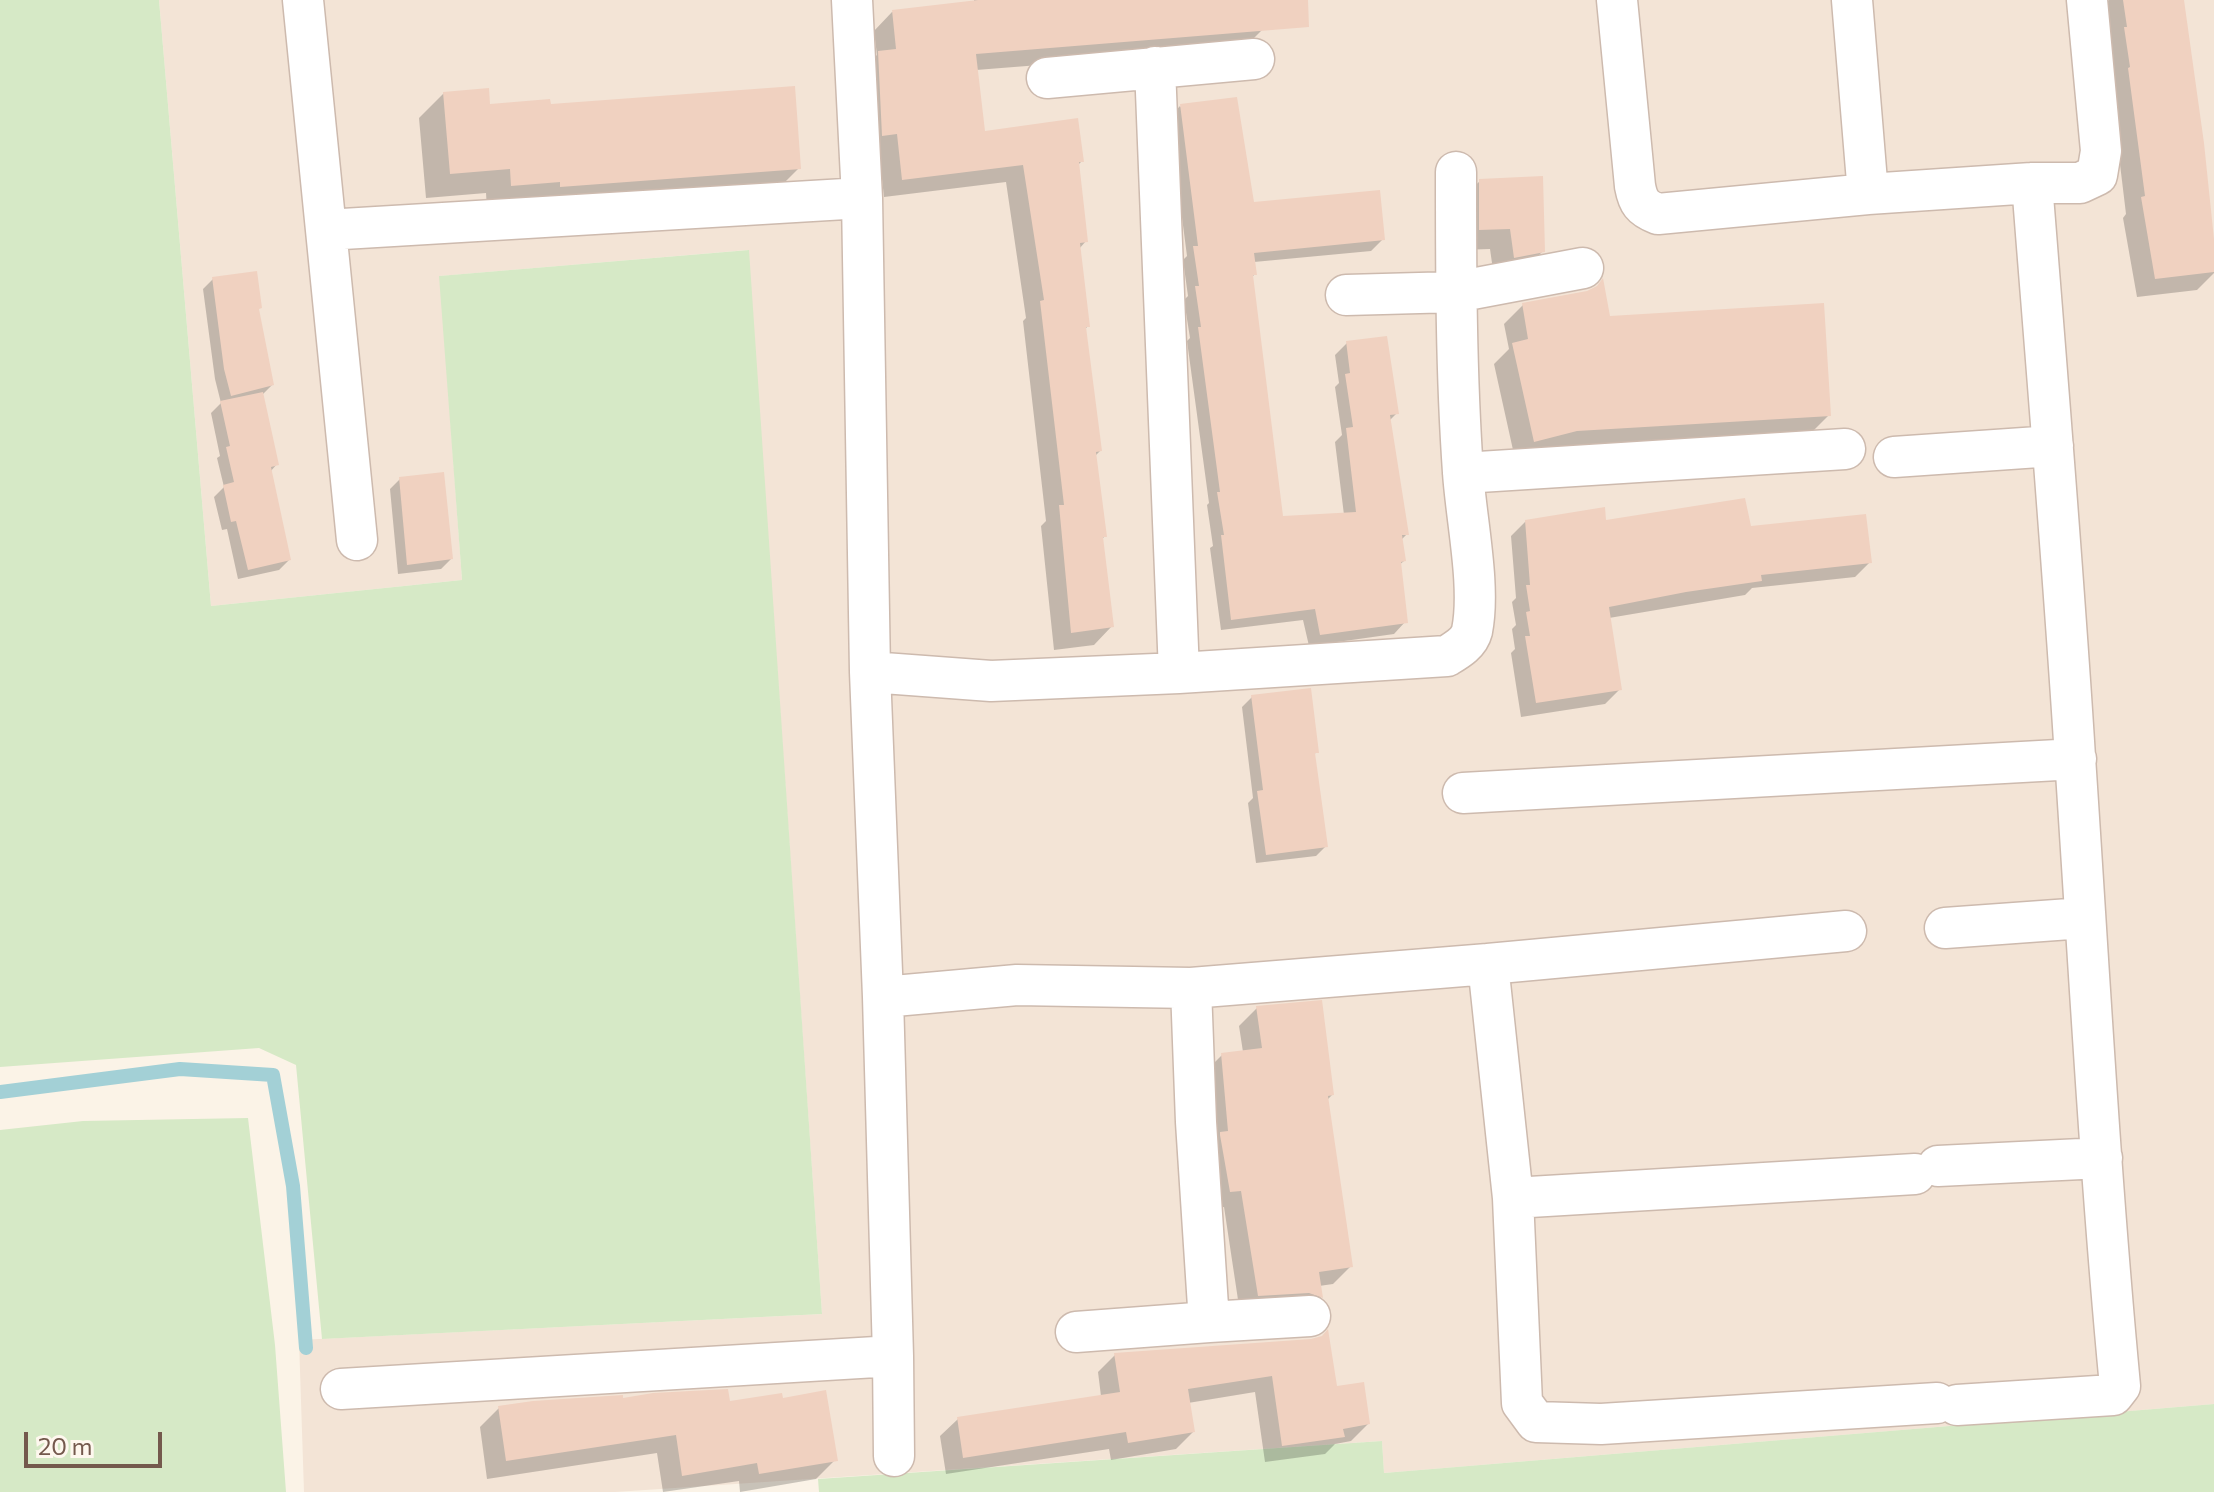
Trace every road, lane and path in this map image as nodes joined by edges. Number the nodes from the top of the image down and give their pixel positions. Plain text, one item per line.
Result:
1 (303, 0) edge
2 (852, 0) edge
3 (1617, 0) edge
4 (1852, 0) edge
5 (2087, 0) edge
6 (1254, 59) dead end
7 (1155, 67) junction
8 (1047, 78) dead end
9 (1456, 172) dead end
10 (2032, 183) junction
11 (1868, 194) junction
12 (862, 198) junction
13 (326, 230) junction
14 (1583, 268) dead end
15 (1456, 292) junction
16 (1346, 295) dead end
17 (2053, 446) junction
18 (1845, 449) dead end
19 (1894, 457) dead end
20 (1463, 473) junction
21 (357, 540) dead end
22 (870, 672) junction
23 (1179, 673) junction
24 (2076, 759) junction
25 (1463, 793) dead end
26 (2084, 918) junction
27 (1945, 928) dead end
28 (1846, 931) dead end
29 (1488, 964) junction
30 (1191, 988) junction
31 (883, 997) junction
32 (2102, 1158) junction
33 (1513, 1198) junction
34 (1310, 1316) dead end
35 (1209, 1322) junction
36 (1076, 1332) dead end
37 (893, 1356) junction
38 (341, 1389) dead end
39 (894, 1456) dead end

1 - 13 street
2 - 12 street
3 - 11 street
4 - 11 street
5 - 10 street
6 - 7 street
7 - 8 street
7 - 23 street
9 - 15 street
10 - 11 street
10 - 17 street
12 - 13 street
12 - 22 street
13 - 21 street
14 - 15 street
15 - 16 street
15 - 20 street
17 - 19 street
17 - 24 street
18 - 20 street
20 - 23 street
22 - 23 street
22 - 31 street
24 - 25 street
24 - 26 street
26 - 27 street
26 - 32 street
28 - 29 street
29 - 30 street
29 - 33 street
30 - 31 street
30 - 35 street
31 - 37 street
32 - 33 street
32 - 33 street
34 - 35 street
35 - 36 street
37 - 38 street
37 - 39 street

